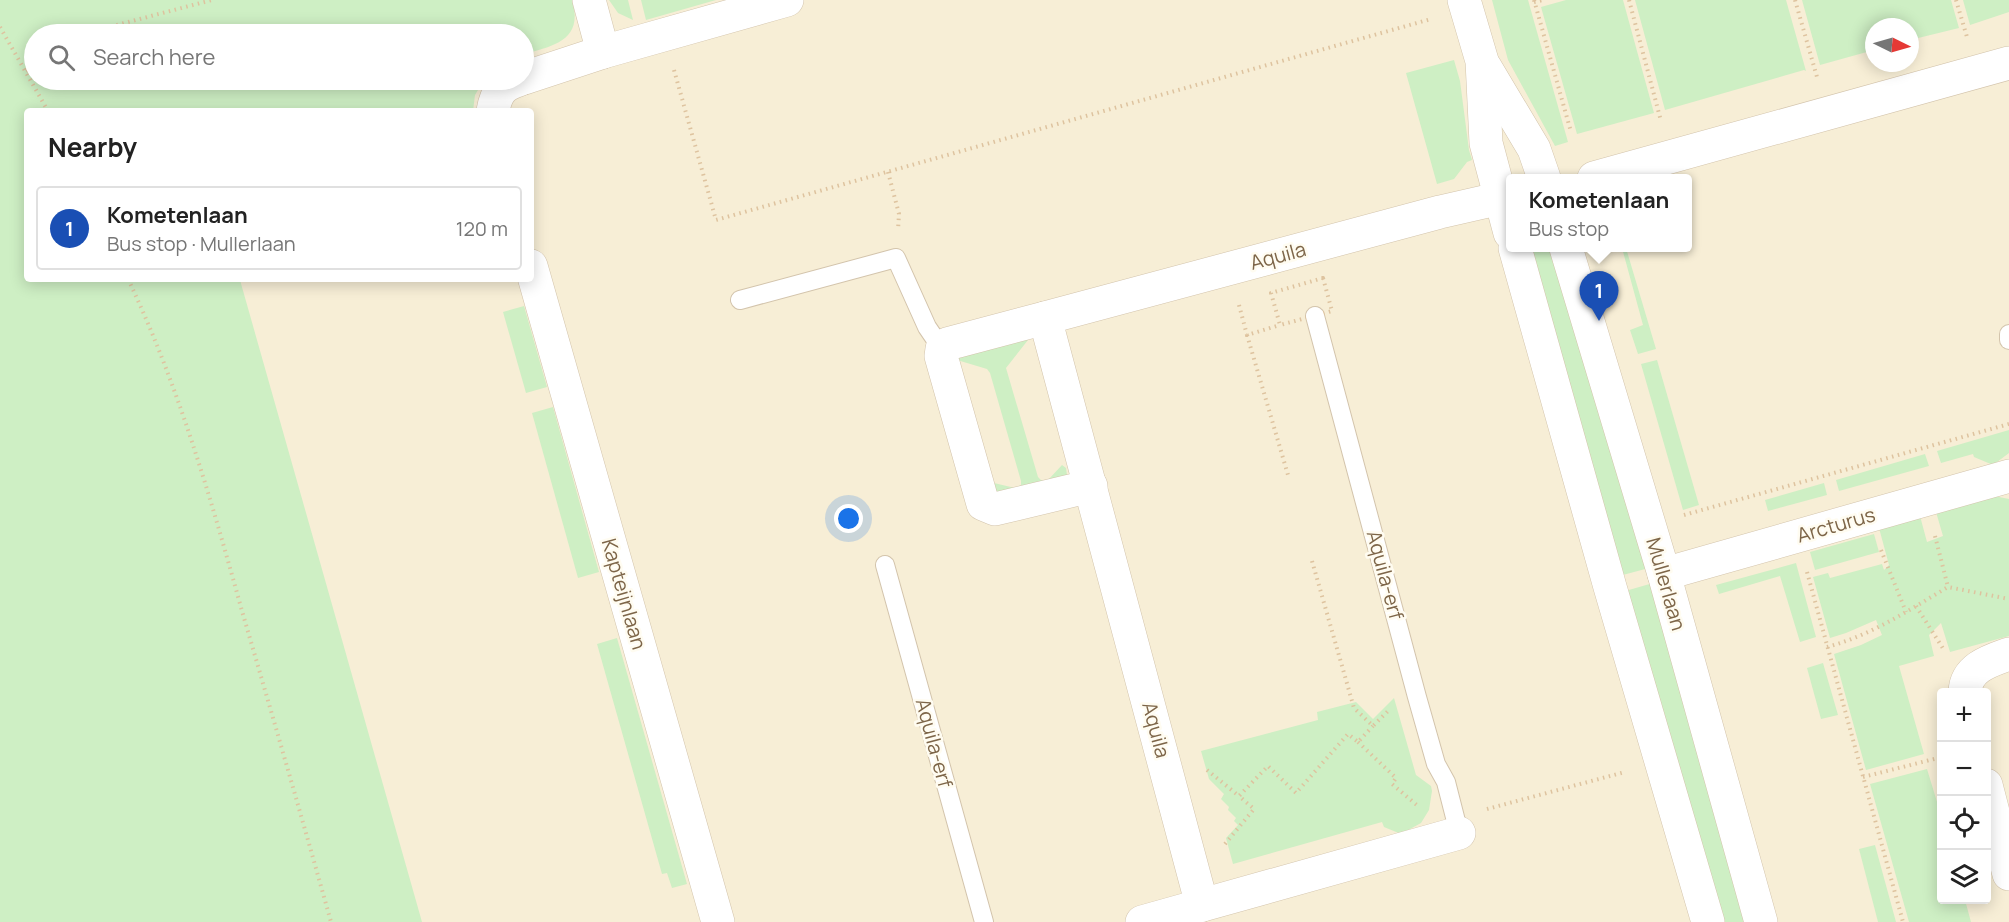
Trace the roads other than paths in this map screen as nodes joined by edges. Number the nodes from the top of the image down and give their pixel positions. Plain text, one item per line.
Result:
1 (589, 0) edge
2 (787, 0) edge
3 (1465, 5) edge
4 (603, 52) junction
5 (1482, 61) junction
6 (2009, 63) edge
7 (534, 75) edge
8 (501, 90) edge
9 (494, 108) edge
10 (1543, 174) edge
11 (1609, 174) edge
12 (1505, 197) edge
13 (1516, 252) edge
14 (1567, 252) edge
15 (534, 277) edge
16 (740, 300) dead end
17 (1315, 316) dead end
18 (1045, 318) junction
19 (2009, 334) edge
20 (2009, 340) edge
21 (942, 349) junction
22 (2009, 476) edge
23 (1091, 486) junction
24 (885, 565) dead end
25 (1664, 574) junction
26 (2009, 654) edge
27 (1965, 688) edge
28 (1989, 796) edge
29 (1455, 828) joint
30 (2009, 874) edge
31 (1203, 905) junction
32 (718, 922) edge
33 (984, 922) edge
34 (1142, 922) edge
35 (1708, 922) edge
36 (1761, 922) edge

1 - 4 street
2 - 4 street
3 - 5 street
4 - 7 street
5 - 10 street
5 - 12 street
6 - 11 street
8 - 9 street
12 - 18 street, Aquila
13 - 35 street
14 - 25 street, Mullerlaan
15 - 32 street, Kapteijnlaan
16 - 21 lane
17 - 29 lane, Aquila-erf
18 - 21 street, Aquila
18 - 23 street, Aquila
19 - 20 lane
21 - 23 street
22 - 25 street, Arcturus
23 - 31 street, Aquila
24 - 33 lane, Aquila-erf
25 - 36 street, Mullerlaan
26 - 27 street
28 - 30 street
29 - 31 street
31 - 34 street

